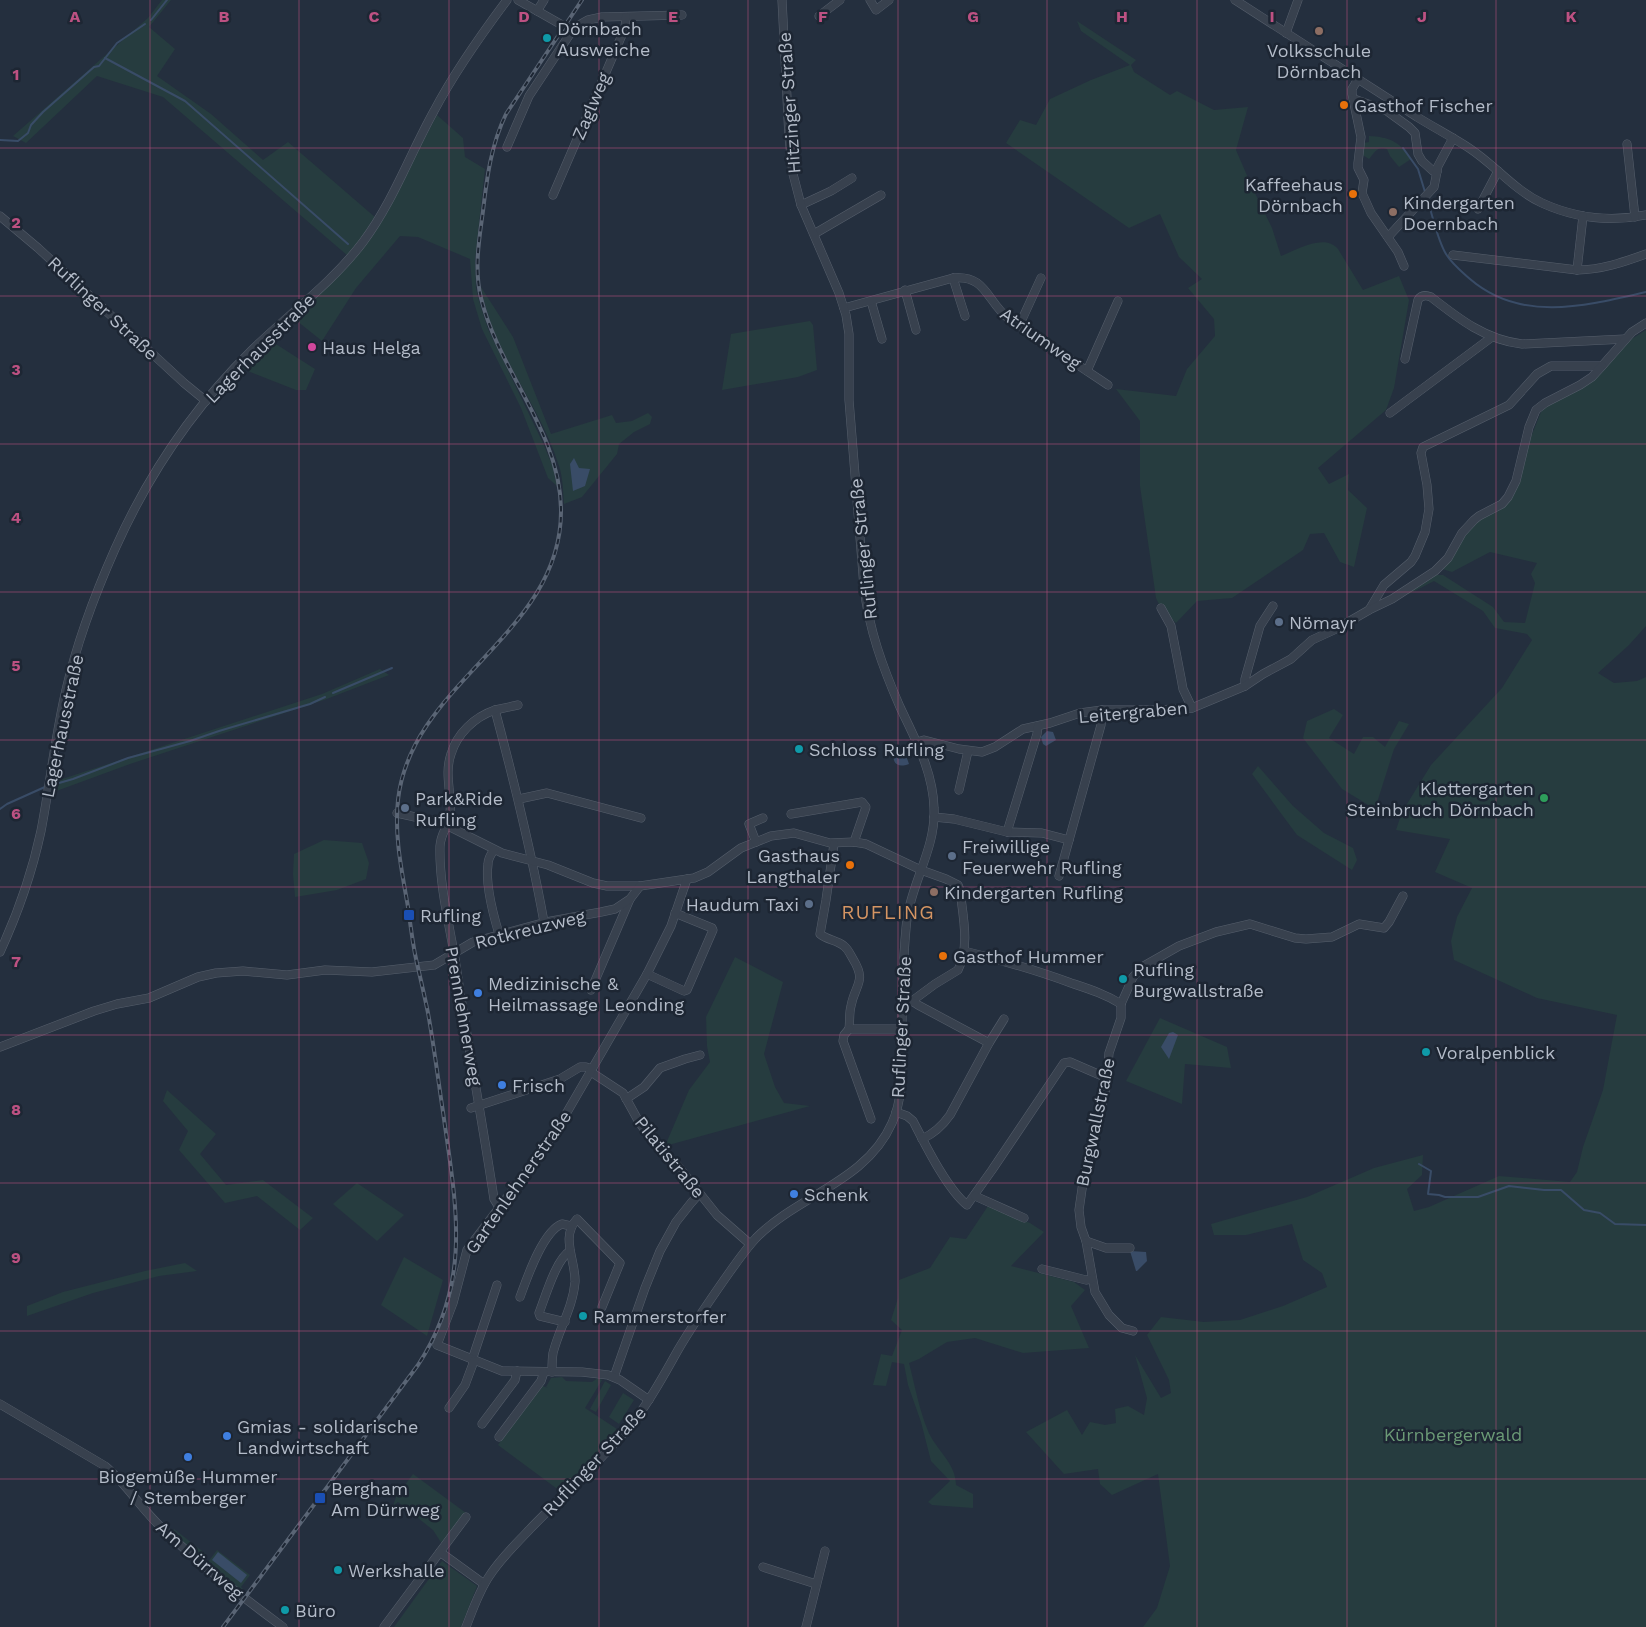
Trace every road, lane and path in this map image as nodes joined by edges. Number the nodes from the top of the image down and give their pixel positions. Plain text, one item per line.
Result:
1 (507, 0) edge
2 (518, 0) edge
3 (544, 0) edge
4 (782, 0) edge
5 (840, 0) edge
6 (870, 0) edge
7 (889, 0) edge
8 (1235, 0) edge
9 (1298, 0) edge
10 (536, 11) junction
11 (682, 15) dead end
12 (819, 16) dead end
13 (626, 17) junction
14 (572, 28) junction
15 (1286, 32) junction
16 (1358, 79) junction
17 (1354, 98) junction
18 (1453, 138) junction
19 (1628, 144) dead end
20 (507, 147) dead end
21 (1498, 171) junction
22 (1437, 172) junction
23 (852, 178) dead end
24 (881, 194) dead end
25 (553, 195) dead end
26 (801, 205) junction
27 (1478, 210) dead end
28 (1646, 215) edge
29 (0, 216) edge
30 (1583, 216) junction
31 (1635, 217) junction
32 (814, 234) junction
33 (1388, 237) junction
34 (1646, 254) edge
35 (1453, 255) dead end
36 (1404, 266) dead end
37 (1577, 270) junction
38 (953, 278) junction
39 (1041, 278) dead end
40 (905, 290) junction
41 (871, 301) junction
42 (1118, 301) dead end
43 (844, 308) junction
44 (965, 316) dead end
45 (1646, 323) edge
46 (1019, 326) junction
47 (916, 330) dead end
48 (1492, 337) junction
49 (882, 339) dead end
50 (1625, 340) junction
51 (1405, 359) dead end
52 (1602, 366) junction
53 (1086, 371) junction
54 (1108, 386) dead end
55 (206, 400) junction
56 (1390, 413) dead end
57 (1272, 606) dead end
58 (1161, 608) dead end
59 (1369, 610) junction
60 (1245, 686) junction
61 (518, 705) dead end
62 (1192, 708) junction
63 (495, 710) junction
64 (1102, 710) junction
65 (1038, 726) junction
66 (917, 742) junction
67 (968, 751) junction
68 (959, 790) dead end
69 (519, 799) junction
70 (397, 812) dead end
71 (791, 814) dead end
72 (934, 817) junction
73 (641, 818) dead end
74 (763, 818) dead end
75 (448, 825) junction
76 (1007, 832) junction
77 (1069, 840) junction
78 (756, 842) junction
79 (854, 842) junction
80 (834, 844) junction
81 (494, 850) junction
82 (533, 861) junction
83 (921, 870) junction
84 (1060, 876) dead end
85 (687, 879) junction
86 (640, 886) junction
87 (1403, 896) dead end
88 (630, 899) junction
89 (675, 913) junction
90 (544, 922) junction
91 (498, 934) junction
92 (964, 951) junction
93 (0, 952) edge
94 (454, 953) junction
95 (647, 974) junction
96 (592, 990) dead end
97 (912, 1001) junction
98 (903, 1002) junction
99 (1121, 1004) junction
100 (1004, 1019) dead end
101 (849, 1029) junction
102 (902, 1029) junction
103 (989, 1043) junction
104 (0, 1047) edge
105 (700, 1055) dead end
106 (592, 1070) junction
107 (1107, 1078) junction
108 (626, 1099) junction
109 (480, 1105) junction
110 (471, 1108) dead end
111 (896, 1112) junction
112 (871, 1119) dead end
113 (922, 1139) junction
114 (699, 1194) junction
115 (974, 1196) junction
116 (499, 1207) junction
117 (1024, 1218) dead end
118 (571, 1226) junction
119 (1086, 1242) junction
120 (750, 1244) junction
121 (1130, 1248) dead end
122 (570, 1251) junction
123 (1042, 1269) dead end
124 (1092, 1279) junction
125 (497, 1285) dead end
126 (520, 1297) dead end
127 (602, 1307) dead end
128 (565, 1322) junction
129 (1133, 1331) dead end
130 (473, 1361) junction
131 (517, 1371) junction
132 (548, 1372) junction
133 (614, 1377) junction
134 (649, 1400) junction
135 (0, 1404) edge
136 (449, 1408) dead end
137 (482, 1424) dead end
138 (499, 1437) dead end
139 (466, 1516) dead end
140 (825, 1551) dead end
141 (440, 1552) junction
142 (763, 1567) dead end
143 (484, 1584) junction
144 (816, 1584) junction
145 (283, 1627) edge
146 (384, 1627) edge
147 (466, 1627) edge
148 (806, 1627) edge

1 - 55 street, Lagerhausstraße
2 - 10 street
3 - 10 street
4 - 26 street, Hitzinger Straße
5 - 12 street
6 - 7 street
8 - 15 street
9 - 15 street
10 - 14 street
11 - 13 street
13 - 14 street
13 - 25 street, Zaglweg
14 - 20 street
15 - 16 street
16 - 17 street
16 - 18 street
17 - 22 street
17 - 33 street
18 - 21 street
18 - 22 street
19 - 31 street
21 - 27 street
21 - 30 street
22 - 33 street
23 - 26 street
24 - 32 street
26 - 32 street, Hitzinger Straße
28 - 31 street
29 - 55 street, Ruflinger Straße
30 - 31 street
30 - 37 street
32 - 43 street, Hitzinger Straße
33 - 36 street
34 - 37 street
35 - 37 street
38 - 40 street, Atriumweg
38 - 44 street
38 - 46 street, Atriumweg
39 - 46 street
40 - 41 street, Atriumweg
40 - 47 street
41 - 43 street, Atriumweg
41 - 49 street
42 - 53 street
43 - 66 street, Ruflinger Straße
45 - 50 street, Leitergraben
46 - 53 street, Atriumweg
48 - 50 street
48 - 51 street
48 - 56 street
50 - 52 street, Leitergraben
52 - 59 street, Leitergraben
52 - 59 street
53 - 54 street, Atriumweg
55 - 93 street, Lagerhausstraße
57 - 60 street
58 - 62 street
59 - 60 street, Leitergraben
60 - 62 street, Leitergraben
61 - 63 street, Prennlehnerweg
62 - 64 street, Leitergraben
63 - 69 street
63 - 75 street, Prennlehnerweg
64 - 65 street, Leitergraben
64 - 77 street
65 - 67 street, Leitergraben
65 - 76 street
66 - 67 street, Leitergraben
66 - 72 street, Ruflinger Straße
67 - 68 street
69 - 73 street
69 - 82 street
70 - 75 street
71 - 79 street
72 - 76 street
72 - 83 street, Ruflinger Straße
74 - 78 street
75 - 81 street
75 - 94 street, Prennlehnerweg
76 - 77 street
77 - 84 street
78 - 80 street
78 - 85 street
79 - 80 street
79 - 83 street
80 - 101 street
81 - 82 street
81 - 91 street
82 - 86 street
82 - 90 street
83 - 92 street
83 - 98 street, Ruflinger Straße
85 - 86 street
85 - 89 street, Gartenlehnerstraße
86 - 88 street, Rotkreuzweg
87 - 99 street, Burgwallstraße
88 - 90 street, Rotkreuzweg
88 - 96 street
89 - 95 street, Gartenlehnerstraße
89 - 95 street
90 - 91 street, Rotkreuzweg
91 - 94 street, Rotkreuzweg
92 - 97 street
92 - 99 street
94 - 104 street, Rotkreuzweg
94 - 109 street, Prennlehnerweg
95 - 106 street, Gartenlehnerstraße
97 - 98 street
97 - 103 street
98 - 102 street, Ruflinger Straße
99 - 107 street, Burgwallstraße
100 - 103 street
101 - 102 street
101 - 112 street
102 - 111 street, Ruflinger Straße
103 - 113 street
105 - 108 street
106 - 108 street, Pilatistraße
106 - 109 street
106 - 116 street, Gartenlehnerstraße
107 - 115 street
107 - 119 street, Burgwallstraße
108 - 114 street, Pilatistraße
109 - 110 street
109 - 116 street, Prennlehnerweg
111 - 113 street
111 - 120 street, Ruflinger Straße
113 - 115 street
114 - 120 street, Pilatistraße
114 - 133 street
115 - 117 street
116 - 130 street, Gartenlehnerstraße
118 - 122 street
118 - 126 street
118 - 127 street
119 - 121 street
119 - 124 street, Burgwallstraße
120 - 134 street, Ruflinger Straße
122 - 128 street
122 - 128 street
123 - 124 street
124 - 129 street, Burgwallstraße
125 - 130 street
128 - 132 street
130 - 131 street
130 - 136 street
131 - 132 street
131 - 137 street
132 - 133 street
132 - 138 street
133 - 134 street
134 - 143 street, Ruflinger Straße
135 - 145 street, Am Dürrweg
139 - 141 street
140 - 144 street
141 - 143 street
141 - 146 street
142 - 144 street
143 - 147 street, Ruflinger Straße
144 - 148 street

